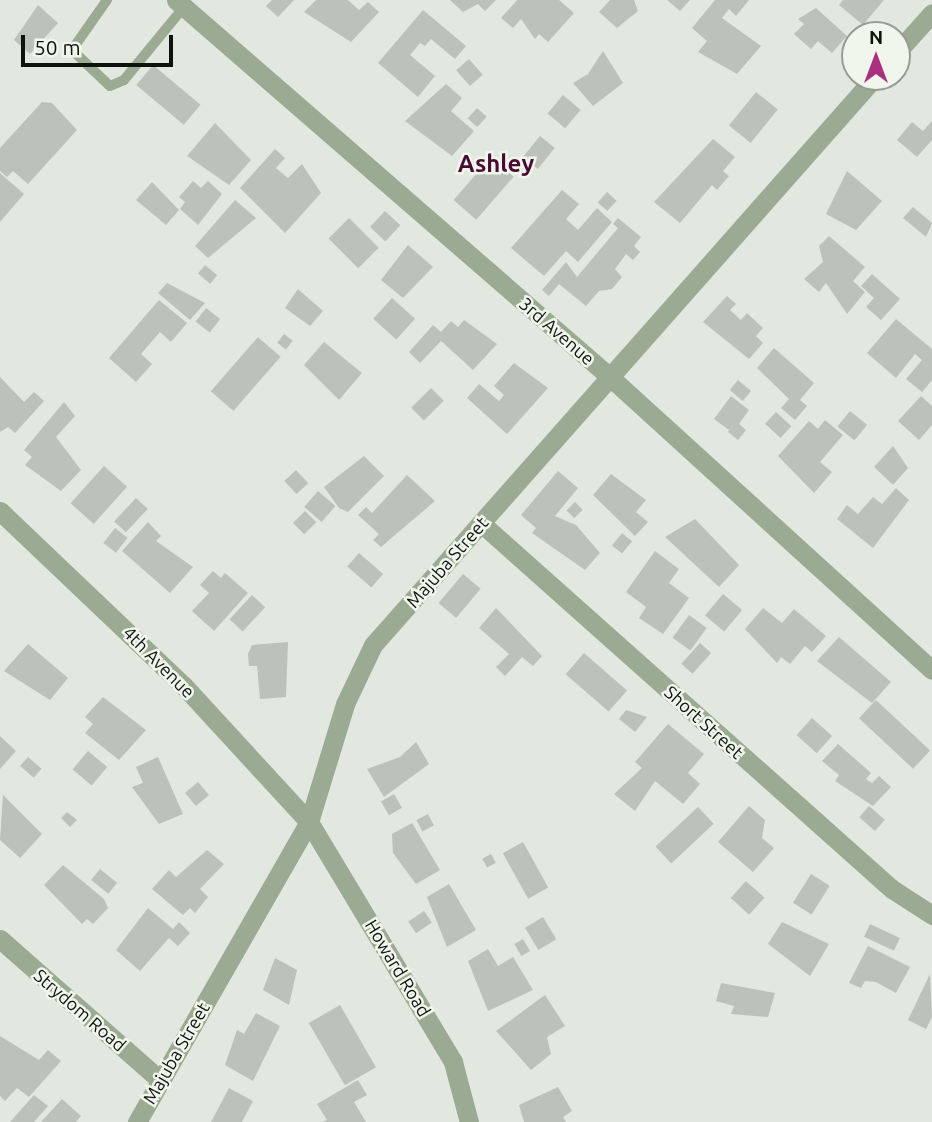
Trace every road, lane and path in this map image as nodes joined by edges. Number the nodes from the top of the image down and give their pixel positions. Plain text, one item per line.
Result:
1 (107, 0) edge
2 (180, 3) edge
3 (932, 13) edge
4 (911, 36) edge
5 (863, 91) edge
6 (610, 377) junction
7 (0, 511) edge
8 (481, 523) junction
9 (932, 670) edge
10 (309, 822) junction
11 (932, 915) edge
12 (0, 939) edge
13 (161, 1081) junction
14 (137, 1122) edge
15 (469, 1122) edge

1 - 2 lane
2 - 6 street, 3rd Avenue
3 - 4 street
5 - 6 street, Majuba Street
6 - 8 street, Majuba Street
6 - 9 street, 3rd Avenue
7 - 10 street, 4th Avenue
8 - 10 street, Majuba Street
8 - 11 street, Short Street
10 - 13 street, Majuba Street
10 - 15 street, Howard Road
12 - 13 street, Strydom Road
13 - 14 street, Majuba Street

